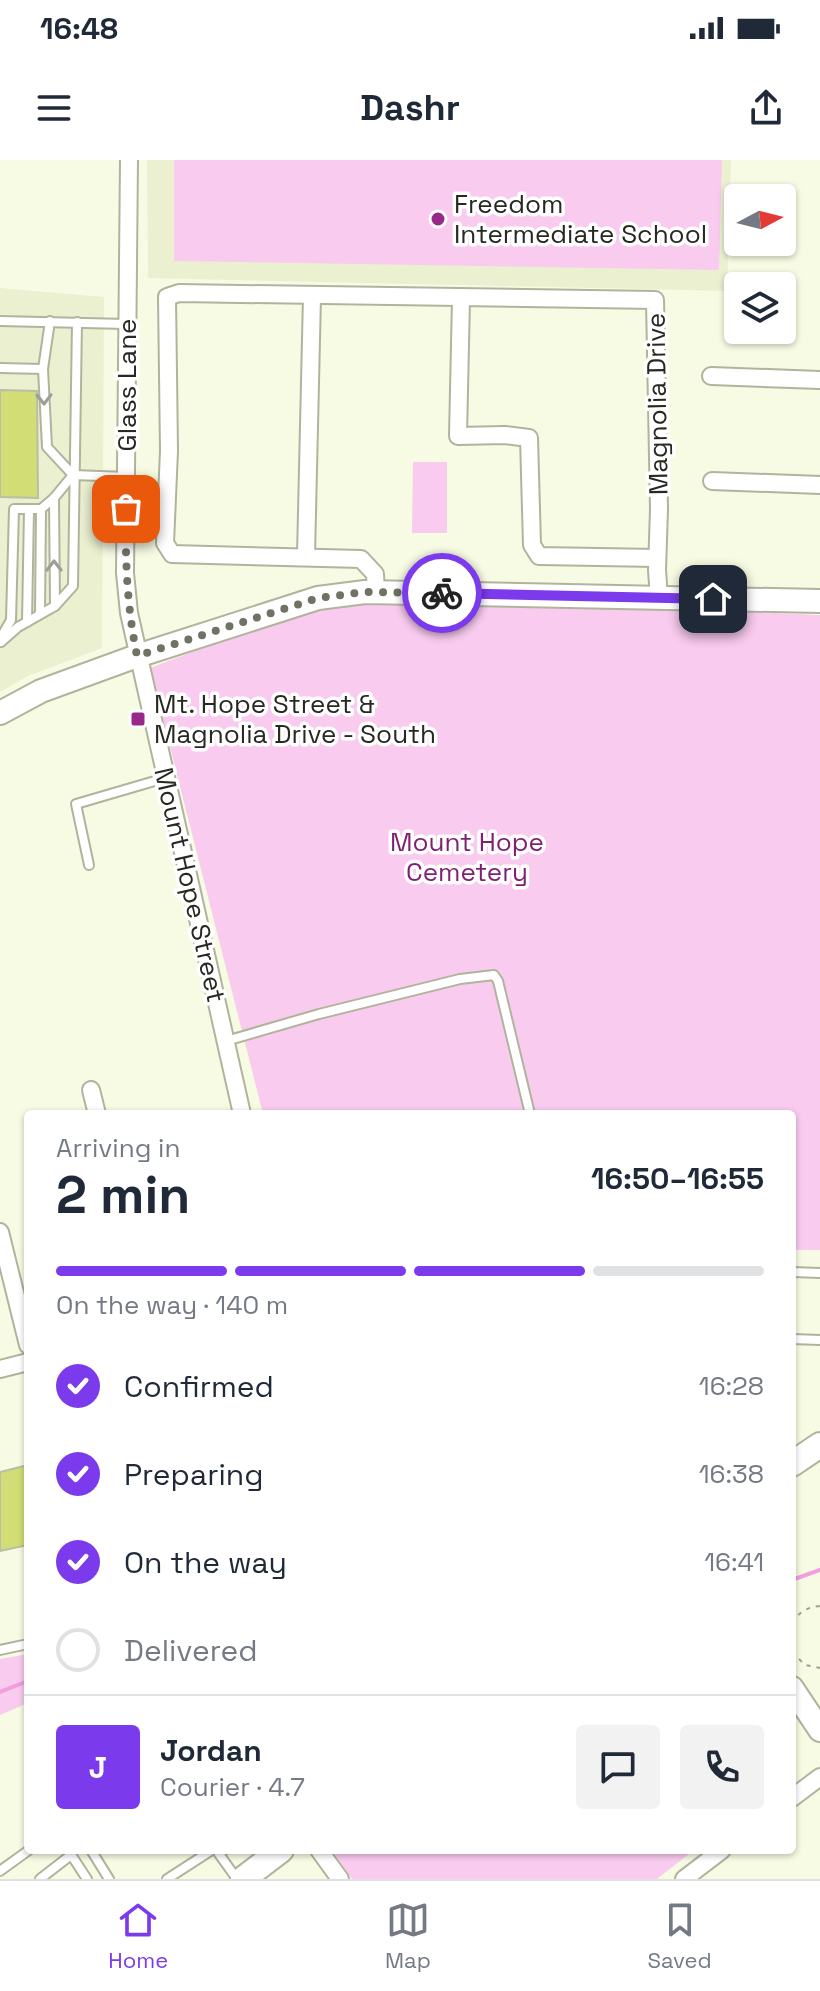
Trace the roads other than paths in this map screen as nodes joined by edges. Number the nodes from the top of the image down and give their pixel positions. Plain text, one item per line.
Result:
1 (129, 160) edge
2 (312, 296) junction
3 (461, 299) junction
4 (0, 321) edge
5 (50, 321) junction
6 (77, 322) junction
7 (127, 324) junction
8 (0, 368) edge
9 (43, 369) junction
10 (711, 376) dead end
11 (820, 380) edge
12 (73, 475) junction
13 (126, 477) junction
14 (712, 481) dead end
15 (820, 485) edge
16 (54, 498) junction
17 (29, 509) junction
18 (41, 509) junction
19 (306, 556) junction
20 (657, 558) junction
21 (376, 592) junction
22 (659, 598) junction
23 (820, 601) edge
24 (55, 606) junction
25 (40, 614) junction
26 (27, 622) junction
27 (0, 641) edge
28 (137, 656) junction
29 (0, 713) edge
30 (166, 778) junction
31 (89, 865) dead end
32 (225, 1041) junction
33 (91, 1090) dead end
34 (96, 1110) edge
35 (241, 1110) edge
36 (529, 1110) edge
37 (0, 1232) edge
38 (796, 1272) edge
39 (820, 1273) edge
40 (24, 1329) edge
41 (796, 1339) edge
42 (820, 1340) edge
43 (24, 1363) edge
44 (0, 1369) edge
45 (820, 1445) edge
46 (796, 1461) edge
47 (24, 1645) edge
48 (0, 1650) edge
49 (796, 1694) edge
50 (820, 1730) edge
51 (820, 1777) edge
52 (796, 1795) edge
53 (24, 1854) edge
54 (69, 1854) edge
55 (71, 1854) edge
56 (93, 1854) edge
57 (213, 1854) edge
58 (220, 1854) edge
59 (275, 1854) edge
60 (322, 1854) edge
61 (717, 1854) edge
62 (52, 1870) junction
63 (0, 1871) edge
64 (40, 1879) edge
65 (58, 1879) edge
66 (87, 1879) edge
67 (109, 1879) edge
68 (167, 1879) edge
69 (240, 1879) edge
70 (340, 1879) edge
71 (684, 1879) edge

1 - 7 street, Glass Lane
2 - 3 street, Magnolia Drive
2 - 19 street
2 - 19 street, Magnolia Drive
3 - 20 street
3 - 20 street, Magnolia Drive
4 - 5 lane
5 - 6 lane
5 - 9 lane
6 - 7 lane
6 - 12 lane
7 - 13 street, Glass Lane
8 - 9 lane
9 -> 12 lane
10 - 11 street
12 - 13 lane
12 - 16 lane
12 - 24 lane
13 - 28 street, Glass Lane
14 - 15 street
16 - 18 lane
24 -> 16 lane
17 - 18 lane
17 - 26 lane
17 - 27 lane
18 - 25 lane
19 - 21 street, Magnolia Drive
20 - 22 street, Magnolia Drive
21 - 22 street
21 - 28 street
22 - 23 street
24 - 25 lane
25 - 26 lane
26 - 27 lane
28 - 29 street
28 - 30 street, Mount Hope Street
30 - 31 lane
30 - 32 street, Mount Hope Street
32 - 35 street, Mount Hope Street
32 - 36 lane
33 - 34 street
37 - 40 street
38 - 39 lane
41 - 42 lane
43 - 44 street
45 - 46 main road
47 - 48 lane
49 - 50 street
51 - 52 street
53 - 63 lane
54 - 62 lane
55 - 66 lane
56 - 67 lane
57 - 68 lane
58 - 69 lane
59 - 69 main road
60 - 70 street
61 - 71 street
62 - 64 lane
62 - 65 lane

